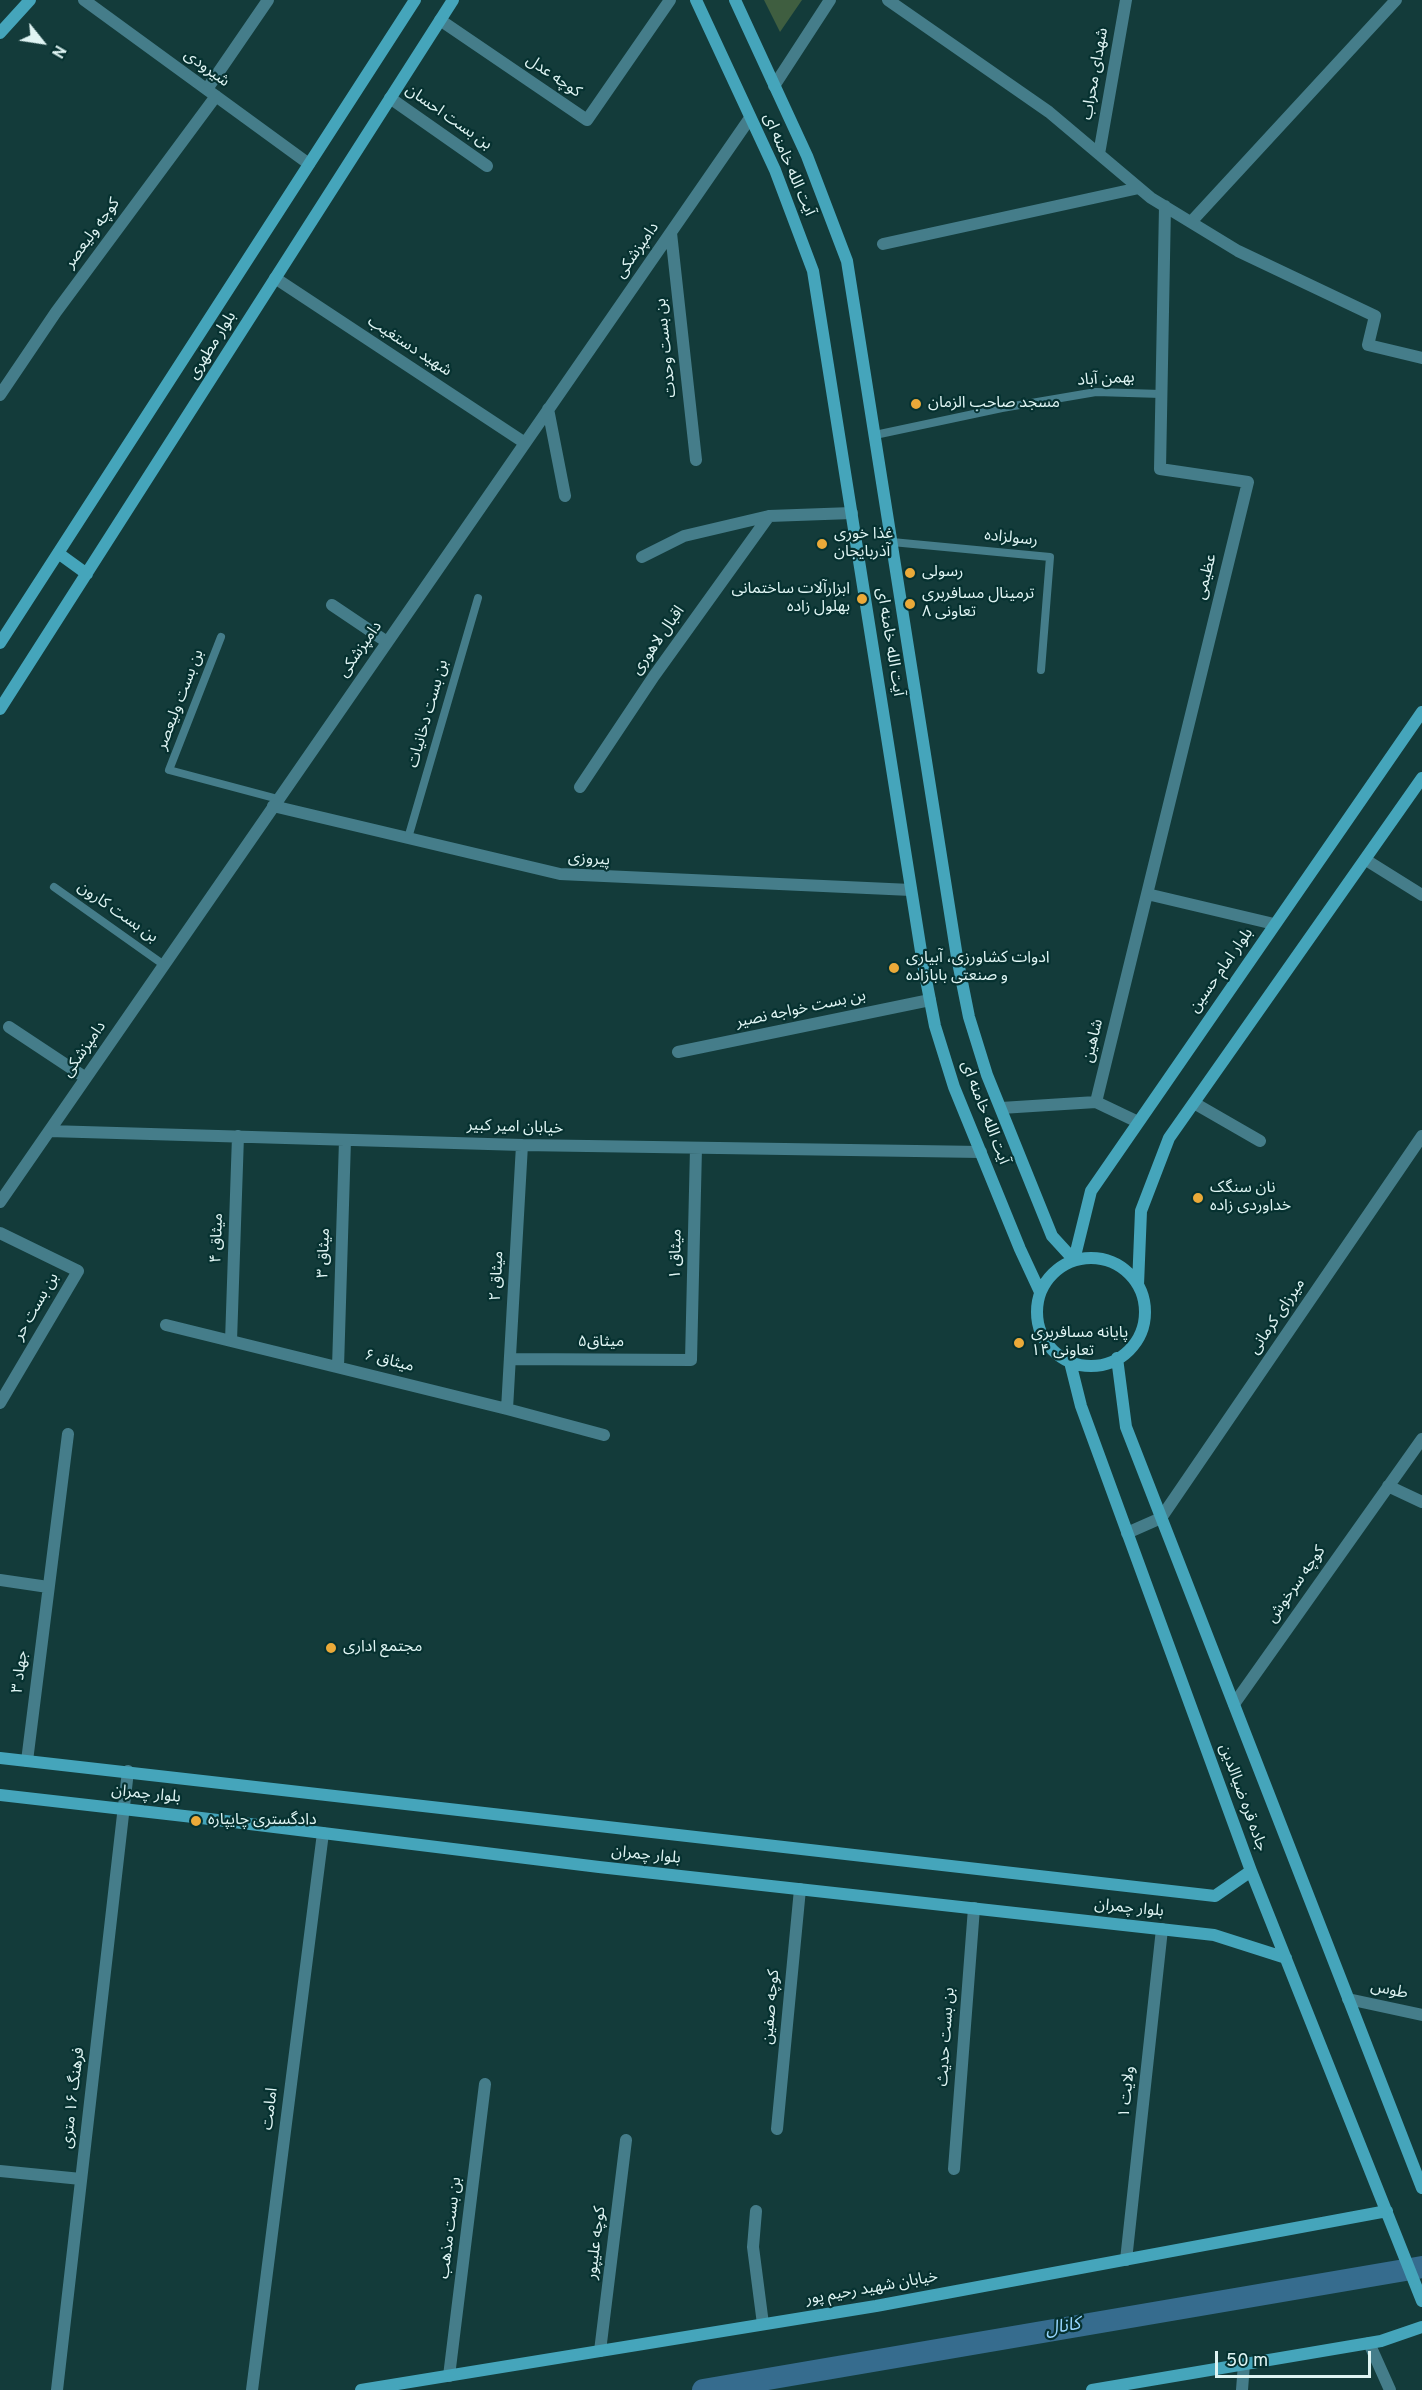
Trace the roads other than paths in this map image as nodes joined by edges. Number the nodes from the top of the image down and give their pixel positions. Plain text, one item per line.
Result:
1 (30, 0) edge
2 (84, 0) edge
3 (268, 0) edge
4 (415, 0) edge
5 (453, 0) edge
6 (696, 0) edge
7 (735, 0) edge
8 (830, 0) edge
9 (888, 0) edge
10 (1126, 0) edge
11 (1396, 0) edge
12 (667, 1) edge
13 (440, 20) junction
14 (0, 33) edge
15 (774, 86) junction
16 (211, 92) junction
17 (390, 98) junction
18 (750, 118) junction
19 (1100, 154) junction
20 (309, 164) junction
21 (487, 166) dead end
22 (1139, 188) junction
23 (1165, 206) junction
24 (1191, 222) junction
25 (671, 232) junction
26 (883, 244) dead end
27 (275, 278) junction
28 (1422, 358) edge
29 (1161, 394) junction
30 (0, 395) edge
31 (548, 410) junction
32 (875, 435) junction
33 (525, 443) junction
34 (696, 460) dead end
35 (565, 496) dead end
36 (852, 513) junction
37 (769, 516) junction
38 (892, 542) junction
39 (58, 553) junction
40 (642, 557) dead end
41 (87, 574) junction
42 (478, 598) dead end
43 (332, 605) dead end
44 (221, 637) dead end
45 (387, 642) junction
46 (0, 643) edge
47 (1041, 670) dead end
48 (0, 709) edge
49 (1422, 712) edge
50 (1422, 778) edge
51 (580, 787) dead end
52 (276, 803) junction
53 (408, 838) junction
54 (1366, 860) junction
55 (54, 886) dead end
56 (911, 890) junction
57 (1147, 894) junction
58 (1422, 895) edge
59 (1274, 924) junction
60 (164, 964) junction
61 (930, 1000) junction
62 (9, 1027) dead end
63 (678, 1052) dead end
64 (86, 1078) junction
65 (1096, 1102) junction
66 (1194, 1103) junction
67 (1001, 1108) junction
68 (1138, 1122) junction
69 (49, 1131) junction
70 (238, 1136) junction
71 (1422, 1136) edge
72 (345, 1140) junction
73 (1260, 1141) dead end
74 (522, 1145) junction
75 (696, 1148) junction
76 (981, 1152) junction
77 (0, 1202) edge
78 (0, 1233) edge
79 (1074, 1260) junction
80 (1138, 1285) junction
81 (1040, 1292) junction
82 (166, 1324) dead end
83 (231, 1341) junction
84 (1118, 1358) junction
85 (510, 1359) junction
86 (691, 1360) joint
87 (1070, 1362) junction
88 (338, 1367) junction
89 (0, 1403) edge
90 (507, 1409) junction
91 (68, 1434) dead end
92 (604, 1435) dead end
93 (1422, 1439) edge
94 (1388, 1486) junction
95 (1422, 1502) edge
96 (1161, 1518) junction
97 (1127, 1533) junction
98 (0, 1580) edge
99 (48, 1587) junction
100 (1234, 1704) junction
101 (0, 1758) edge
102 (27, 1761) junction
103 (128, 1771) junction
104 (0, 1795) edge
105 (125, 1809) junction
106 (323, 1833) junction
107 (1251, 1871) junction
108 (800, 1889) junction
109 (974, 1908) junction
110 (1162, 1929) junction
111 (1286, 1958) junction
112 (1348, 1999) junction
113 (1422, 2013) edge
114 (485, 2084) dead end
115 (777, 2129) dead end
116 (626, 2140) dead end
117 (954, 2169) dead end
118 (0, 2171) edge
119 (81, 2179) junction
120 (1422, 2188) edge
121 (756, 2211) dead end
122 (1387, 2211) junction
123 (1126, 2260) junction
124 (1422, 2301) edge
125 (763, 2324) junction
126 (1422, 2326) edge
127 (1369, 2343) junction
128 (600, 2351) junction
129 (1244, 2364) junction
130 (449, 2376) junction
131 (57, 2390) edge
132 (252, 2390) edge
133 (362, 2390) edge
134 (1092, 2390) edge
135 (1242, 2390) edge
136 (1390, 2390) edge

1 - 14 street
2 - 16 street, شیرودی
3 - 16 street, کوچه ولیعصر
4 - 20 street, بلوار مطهری
5 - 13 street, بلوار مطهری
6 - 18 street, آیت الله خامنه ای
7 - 15 street, آیت الله خامنه ای
8 - 15 street
9 - 19 street
10 - 19 street, شهدای محراب
11 - 24 street
12 - 13 street, کوچه عدل
13 - 17 street, بلوار مطهری
15 - 32 street, آیت الله خامنه ای
16 - 20 street, شیرودی
16 - 30 street, کوچه ولیعصر
17 - 21 street, بن بست احسان
17 - 27 street, بلوار مطهری
18 - 25 street, دامپزشکی
18 - 36 street, آیت الله خامنه ای
19 - 22 street
20 - 39 street, بلوار مطهری
22 - 23 street
22 - 26 street
23 - 24 street
23 - 29 street, عظیمی
24 - 28 street
25 - 31 street, دامپزشکی
25 - 34 street, بن بست وحدت
27 - 33 street, شهید دستغیب
27 - 41 street, بلوار مطهری
29 - 32 lane, بهمن آباد
29 - 57 street, عظیمی
31 - 33 street, دامپزشکی
31 - 35 street
32 - 38 street, آیت الله خامنه ای
33 - 45 street, دامپزشکی
36 - 37 street
36 - 56 street, آیت الله خامنه ای
37 - 40 street
37 - 51 street, اقبال لاهوری
38 - 47 lane, رسولزاده
38 - 67 street, آیت الله خامنه ای
39 - 41 street
39 - 46 street, بلوار مطهری
41 - 48 street, بلوار مطهری
42 - 53 lane, بن بست دخانیات
43 - 45 street
44 - 52 lane, بن بست ولیعصر
45 - 52 street, دامپزشکی
49 - 59 street, بلوار امام حسین
50 - 54 street
52 - 53 street, پیروزی
52 - 60 street, دامپزشکی
53 - 56 street, پیروزی
54 - 58 street
54 - 66 street
55 - 60 lane, بن بست کارون
56 - 61 street, آیت الله خامنه ای
57 - 59 street
57 - 65 street, شاهین
59 - 68 street, بلوار امام حسین
60 - 64 street, دامپزشکی
61 - 63 street, بن بست خواجه نصیر
61 - 76 street, آیت الله خامنه ای
62 - 64 street
64 - 69 street, دامپزشکی
65 - 67 street
65 - 68 street
66 - 73 street
66 - 80 street
67 - 79 street, آیت الله خامنه ای
68 - 79 street, بلوار امام حسین
69 - 70 street, خیابان امیر کبیر
69 - 77 street, دامپزشکی
70 - 72 street, خیابان امیر کبیر
70 - 83 street, میثاق ۴
71 - 96 street, میرزای کرمانی
72 - 74 street, خیابان امیر کبیر
72 - 88 street, میثاق ۳
74 - 75 street, خیابان امیر کبیر
74 - 85 street, میثاق ۲
75 - 76 street, خیابان امیر کبیر
75 - 86 street, میثاق ۱
76 - 81 street, آیت الله خامنه ای
78 - 89 street, بن بست حر
79 - 80 street
79 - 81 street
80 - 84 street
81 - 87 street
82 - 83 street, میثاق ۶
83 - 88 street, میثاق ۶
84 - 87 street
84 - 96 street, جاده قره ضیاالدین
85 - 86 street, میثاق۵
85 - 90 street, میثاق ۲
87 - 97 street, جاده قره ضیاالدین
88 - 90 street, میثاق ۶
90 - 92 street, میثاق ۶
91 - 99 street, جهاد ۳
93 - 94 street, کوچه سرخوش
94 - 95 street
94 - 100 street, کوچه سرخوش
96 - 97 street
96 - 100 street, جاده قره ضیاالدین
97 - 107 street, جاده قره ضیاالدین
98 - 99 street
99 - 102 street, جهاد ۳
100 - 112 street, جاده قره ضیاالدین
101 - 102 street, بلوار چمران
102 - 103 street, بلوار چمران
103 - 105 street, فرهنگ ۱۶ متری
103 - 107 street, بلوار چمران
104 - 105 street, بلوار چمران
105 - 106 street, بلوار چمران
105 - 119 street, فرهنگ ۱۶ متری
106 - 108 street, بلوار چمران
106 - 132 street, امامت
107 - 111 street, جاده قره ضیاالدین
108 - 109 street, بلوار چمران
108 - 115 street, کوچه صفین
109 - 110 street, بلوار چمران
109 - 117 street, بن بست حدیث
110 - 111 street, بلوار چمران
110 - 123 street, ولایت ۱
111 - 122 street, جاده قره ضیاالدین
112 - 113 street, طوس
112 - 120 street, جاده قره ضیاالدین
114 - 130 street, بن بست مذهب
116 - 128 street, کوچه علیپور
118 - 119 street
119 - 131 street, فرهنگ ۱۶ متری
121 - 125 street
122 - 123 street, خیابان شهید رحیم پور
122 - 124 street, جاده قره ضیاالدین
123 - 125 street, خیابان شهید رحیم پور
125 - 128 street, خیابان شهید رحیم پور
126 - 127 street
127 - 129 street
127 - 136 street
128 - 130 street, خیابان شهید رحیم پور
129 - 134 street
129 - 135 street
130 - 133 street, خیابان شهید رحیم پور

